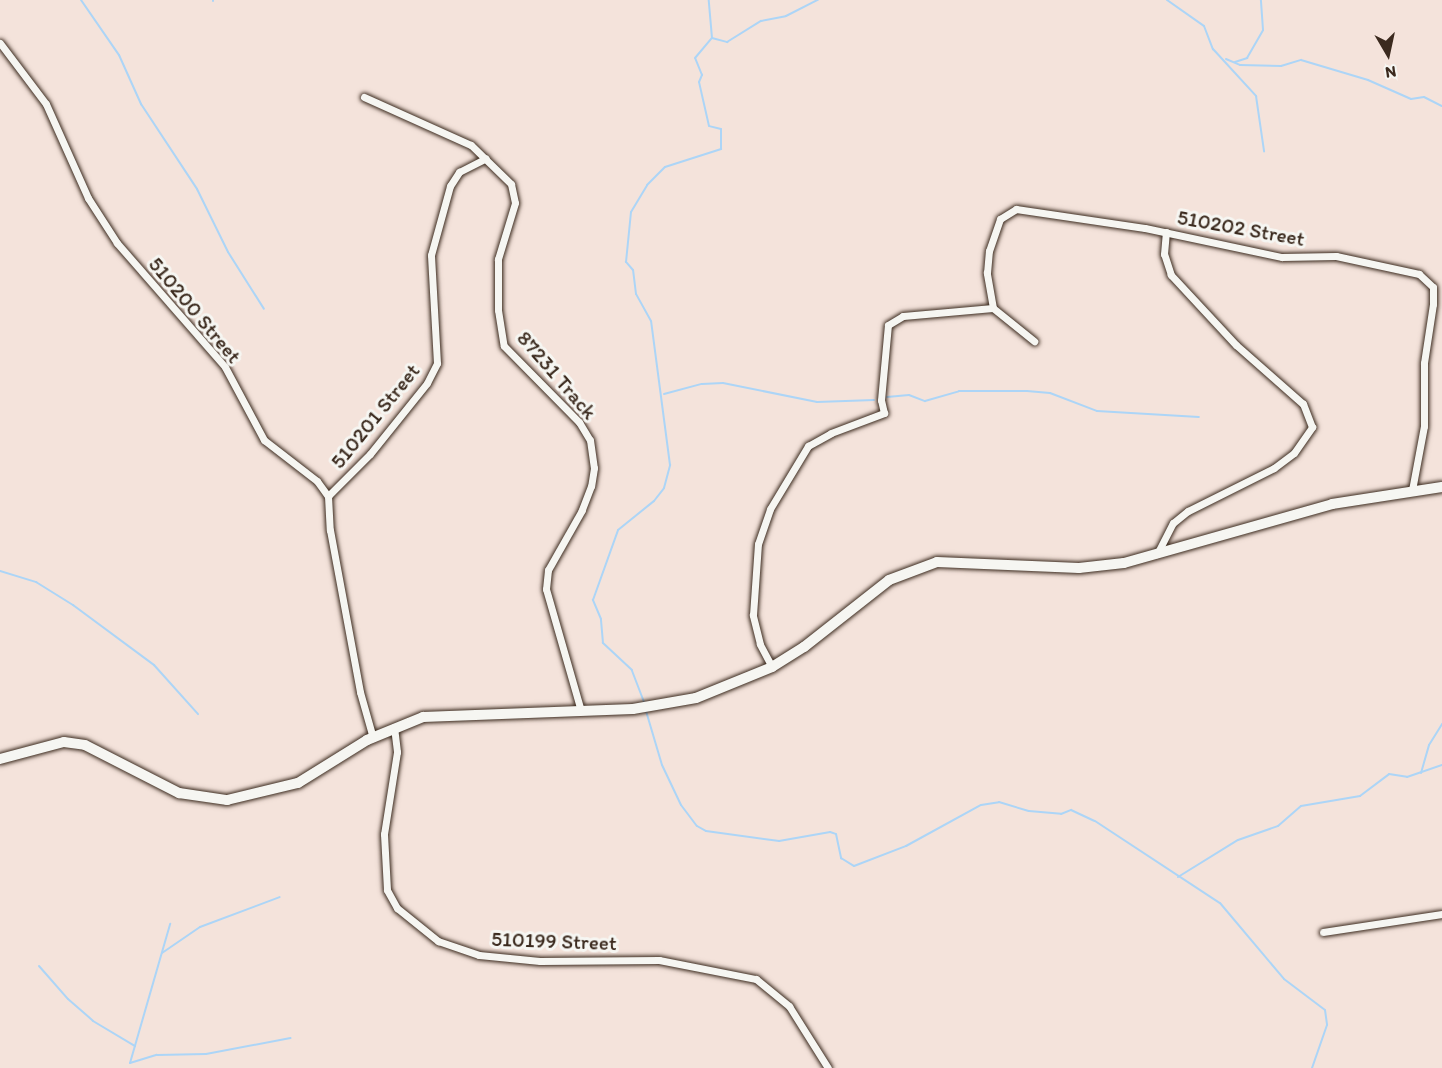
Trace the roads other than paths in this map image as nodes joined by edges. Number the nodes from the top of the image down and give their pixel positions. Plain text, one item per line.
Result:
1 (0, 44) edge
2 (364, 97) dead end
3 (486, 158) junction
4 (1166, 232) junction
5 (993, 308) junction
6 (1034, 341) dead end
7 (1442, 487) edge
8 (1412, 490) junction
9 (328, 496) junction
10 (1156, 555) junction
11 (772, 667) junction
12 (581, 711) junction
13 (394, 727) junction
14 (373, 738) junction
15 (0, 759) edge
16 (1442, 914) edge
17 (1323, 932) dead end
18 (828, 1068) edge

1 - 9 street, 510200 Street
2 - 3 street, 87231 Track
3 - 9 street, 510201 Street
3 - 12 street, 87231 Track
4 - 5 street, 510202 Street
4 - 8 street, 510202 Street
4 - 10 street
5 - 6 street
5 - 11 street
7 - 8 street
8 - 10 street
9 - 14 street
10 - 11 street
11 - 12 street
12 - 13 street
13 - 14 street
13 - 18 street, 510199 Street
14 - 15 street
16 - 17 street

